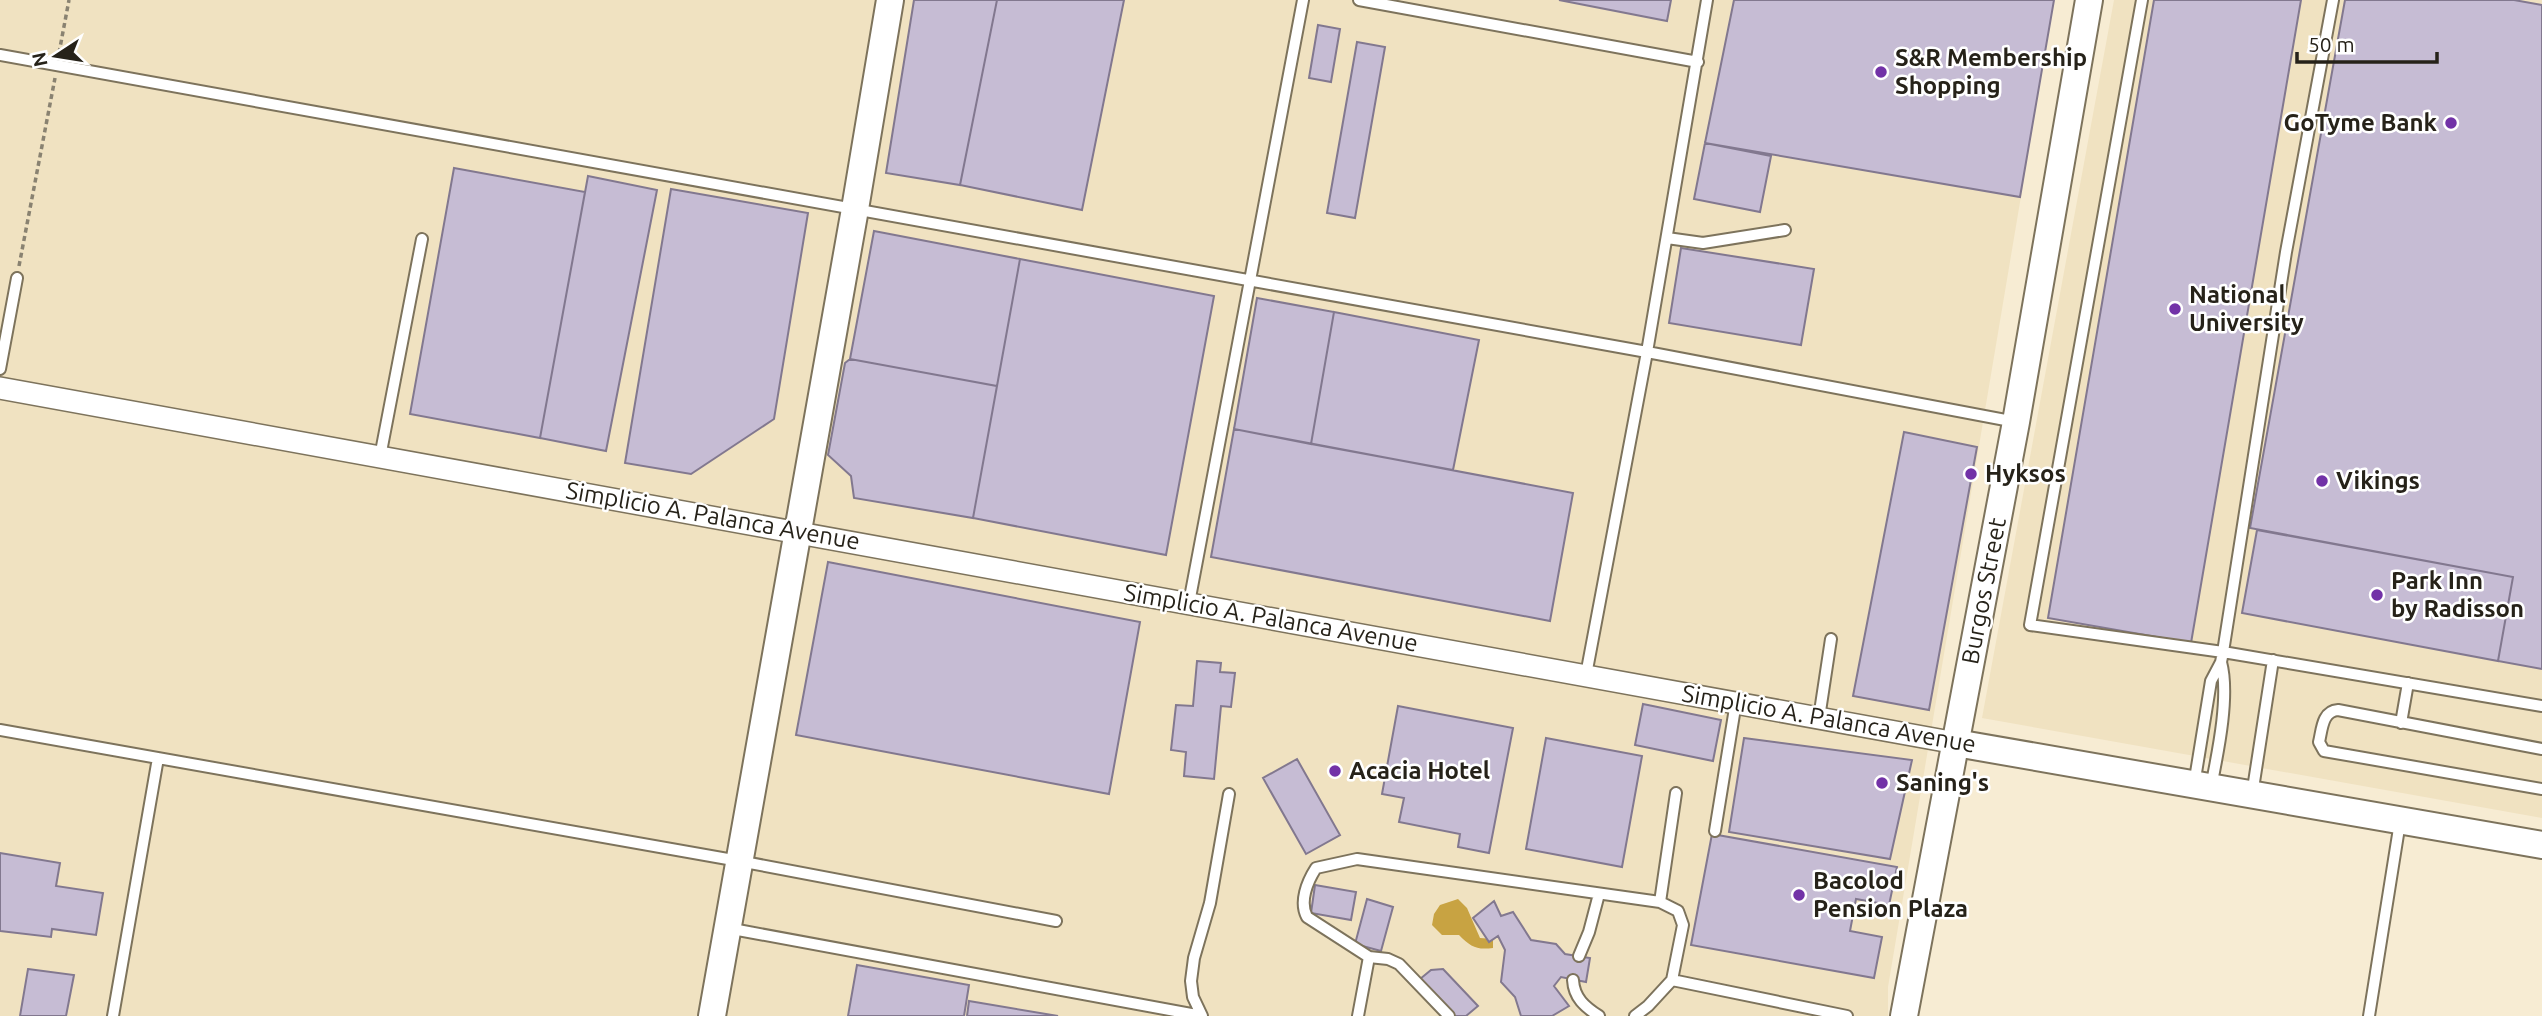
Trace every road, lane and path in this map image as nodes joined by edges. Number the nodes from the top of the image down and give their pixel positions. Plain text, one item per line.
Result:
1 (69, 0) edge
2 (890, 0) edge
3 (1303, 0) edge
4 (1359, 0) edge
5 (1707, 0) edge
6 (2089, 0) edge
7 (2141, 0) edge
8 (2333, 0) edge
9 (0, 55) edge
10 (1698, 62) junction
11 (57, 65) junction
12 (855, 209) junction
13 (1785, 230) dead end
14 (1667, 238) junction
15 (422, 239) dead end
16 (17, 278) joint
17 (1251, 281) junction
18 (1647, 352) junction
19 (0, 369) edge
20 (0, 388) edge
21 (2016, 422) junction
22 (380, 457) junction
23 (798, 531) junction
24 (1189, 603) junction
25 (1830, 639) dead end
26 (2222, 657) junction
27 (2273, 660) junction
28 (1586, 675) junction
29 (2408, 683) junction
30 (1736, 702) junction
31 (2542, 706) edge
32 (1819, 718) junction
33 (2401, 723) junction
34 (0, 730) edge
35 (1956, 743) junction
36 (2542, 749) edge
37 (158, 758) junction
38 (2202, 786) junction
39 (2542, 789) edge
40 (1676, 793) dead end
41 (1228, 794) dead end
42 (2252, 795) junction
43 (2401, 820) junction
44 (1715, 831) dead end
45 (2542, 845) edge
46 (739, 861) junction
47 (1599, 894) junction
48 (1660, 902) junction
49 (1056, 921) dead end
50 (727, 928) junction
51 (1579, 956) dead end
52 (1369, 957) junction
53 (1573, 979) dead end
54 (1672, 980) junction
55 (113, 1016) edge
56 (712, 1016) edge
57 (1358, 1016) edge
58 (1450, 1016) edge
59 (1599, 1016) edge
60 (1635, 1016) edge
61 (1847, 1016) edge
62 (1904, 1016) edge
63 (2369, 1016) edge

1 - 11 path
2 - 12 street
3 - 17 lane
4 - 10 lane
5 - 10 lane
6 - 21 street, Burgos Street
7 - 26 lane
8 - 26 lane
9 - 11 lane
10 - 14 lane
11 - 12 lane
11 - 16 path
12 - 17 lane
12 - 23 street
13 - 14 lane
14 - 18 lane
15 - 22 lane
16 - 19 lane
17 - 18 lane
17 - 24 lane
18 - 21 lane
18 - 28 lane
20 - 22 street, Simplicio A. Palanca Avenue
21 - 35 street, Burgos Street
22 - 23 street, Simplicio A. Palanca Avenue
23 - 24 street, Simplicio A. Palanca Avenue
23 - 46 street
24 - 28 street, Simplicio A. Palanca Avenue
25 - 32 lane
26 - 27 lane
26 - 38 lane
26 - 38 lane
27 - 29 lane
27 - 42 lane
28 - 30 street, Simplicio A. Palanca Avenue
29 - 31 lane
29 - 33 lane
30 - 32 street, Simplicio A. Palanca Avenue
30 - 44 lane
32 - 35 street, Simplicio A. Palanca Avenue
33 - 36 lane
33 - 39 lane
34 - 37 lane
35 - 38 street, Simplicio A. Palanca Avenue
35 - 62 street, Burgos Street
37 - 46 lane
37 - 55 lane
38 - 42 street, Simplicio A. Palanca Avenue
40 - 48 lane
41 - 50 lane
42 - 43 street, Simplicio A. Palanca Avenue
43 - 45 street, Simplicio A. Palanca Avenue
43 - 63 lane
46 - 49 lane
46 - 50 street
47 - 48 lane
47 - 51 lane
47 - 52 lane
48 - 54 lane
50 - 56 street
52 - 57 lane
52 - 58 lane
53 - 59 lane
54 - 60 lane
54 - 61 lane

